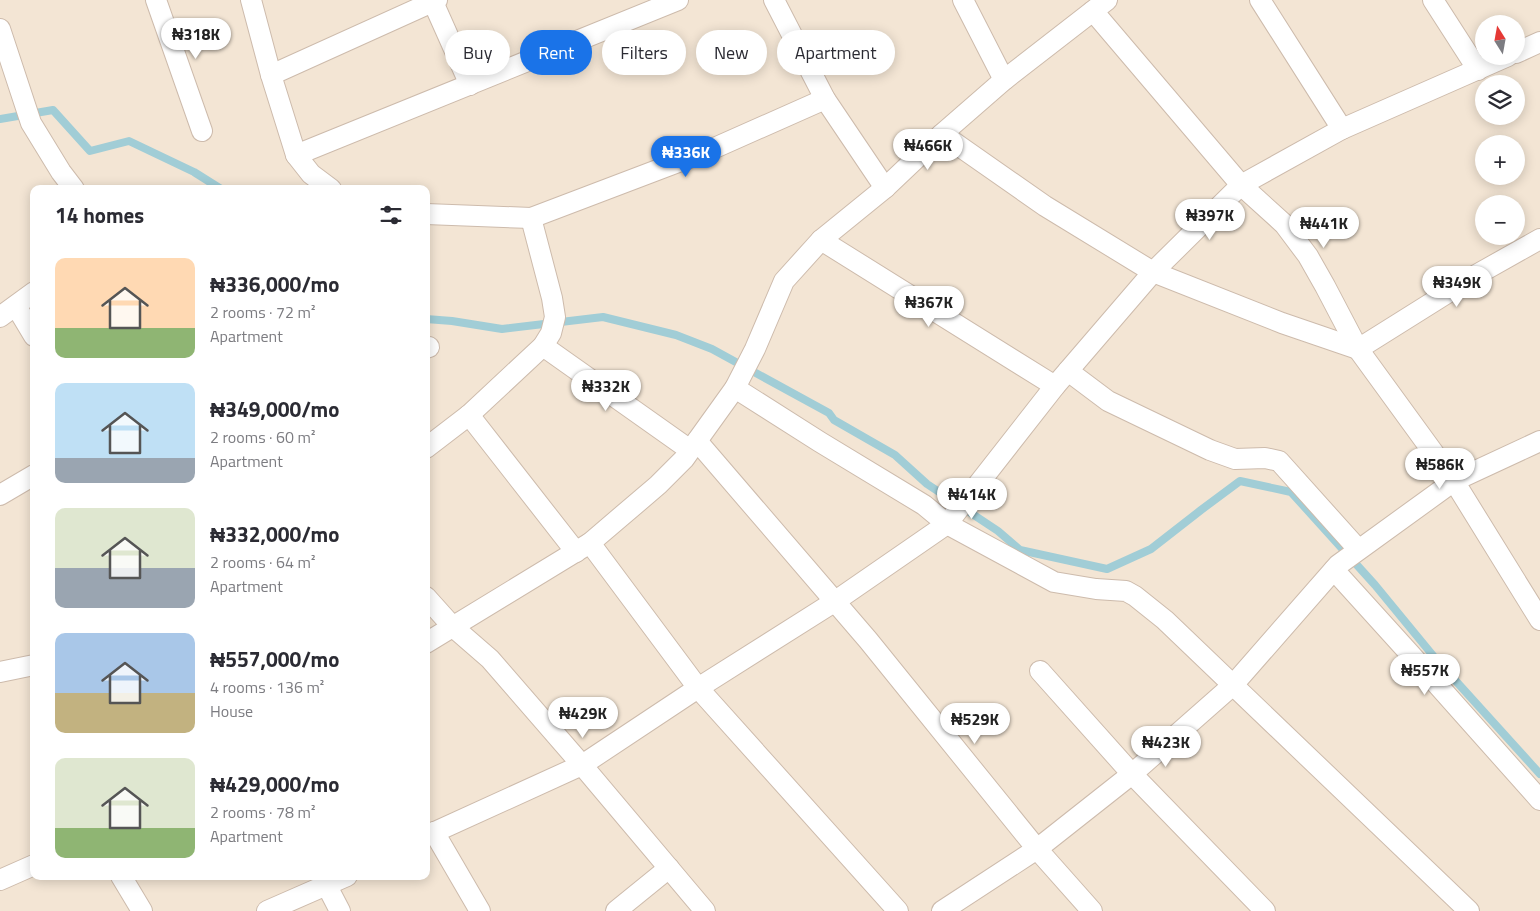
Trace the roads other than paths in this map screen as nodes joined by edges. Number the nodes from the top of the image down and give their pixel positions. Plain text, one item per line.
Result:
1 (156, 0) edge
2 (251, 0) edge
3 (678, 0) edge
4 (774, 0) edge
5 (963, 0) edge
6 (1260, 0) edge
7 (1433, 0) edge
8 (435, 1) edge
9 (1100, 6) edge
10 (0, 29) edge
11 (1540, 42) edge
12 (1525, 49) edge
13 (1489, 65) edge
14 (1478, 70) junction
15 (271, 75) junction
16 (1004, 80) junction
17 (470, 85) junction
18 (825, 99) junction
19 (1342, 129) junction
20 (202, 131) dead end
21 (942, 134) junction
22 (296, 155) junction
23 (71, 185) edge
24 (326, 185) edge
25 (1241, 185) junction
26 (885, 188) junction
27 (430, 214) edge
28 (531, 218) junction
29 (1540, 239) edge
30 (821, 240) junction
31 (1153, 272) junction
32 (30, 295) edge
33 (8, 312) edge
34 (30, 332) edge
35 (543, 346) junction
36 (1358, 349) junction
37 (1068, 371) junction
38 (737, 383) junction
39 (1055, 386) junction
40 (468, 415) junction
41 (1540, 441) edge
42 (430, 445) edge
43 (694, 445) junction
44 (30, 477) edge
45 (1454, 481) junction
46 (0, 495) edge
47 (948, 523) junction
48 (583, 547) junction
49 (1356, 550) junction
50 (1336, 567) junction
51 (430, 601) edge
52 (834, 602) junction
53 (1540, 619) edge
54 (452, 626) junction
55 (430, 640) edge
56 (30, 666) edge
57 (1040, 671) dead end
58 (0, 672) edge
59 (1234, 685) junction
60 (698, 688) junction
61 (582, 765) junction
62 (1132, 774) junction
63 (1540, 800) edge
64 (430, 834) edge
65 (1037, 849) junction
66 (30, 867) edge
67 (669, 868) junction
68 (0, 880) edge
69 (123, 880) edge
70 (339, 880) edge
71 (327, 886) junction
72 (142, 911) edge
73 (267, 911) edge
74 (340, 911) edge
75 (480, 911) edge
76 (616, 911) edge
77 (705, 911) edge
78 (898, 911) edge
79 (942, 911) edge
80 (1092, 911) edge
81 (1265, 911) edge
82 (1469, 911) edge

1 - 20 street
2 - 15 street
3 - 17 street
4 - 18 street
5 - 16 street
6 - 19 street
7 - 14 street
8 - 15 street
8 - 17 street
9 - 16 street
9 - 25 street
10 - 23 street
11 - 12 street
13 - 14 street
14 - 19 street
15 - 22 street
16 - 21 street
17 - 22 street
18 - 26 street
18 - 28 street
19 - 25 street
21 - 26 street
21 - 31 street
22 - 24 street
25 - 31 street
25 - 36 street
26 - 30 street
27 - 28 street
28 - 35 street
29 - 36 street
30 - 38 street
30 - 39 street
31 - 36 street
31 - 37 street
32 - 33 street
33 - 34 street
35 - 40 street
35 - 43 street
36 - 45 street
37 - 39 street
37 - 49 street
38 - 43 street
38 - 47 street
39 - 47 street
40 - 42 street
40 - 48 street
41 - 45 street
43 - 48 street
43 - 52 street
44 - 46 street
45 - 49 street
45 - 53 street
47 - 52 street
47 - 59 street
48 - 54 street
48 - 60 street
49 - 50 street
50 - 59 street
50 - 63 street
51 - 54 street
52 - 60 street
52 - 65 street
54 - 55 street
54 - 61 street
56 - 58 street
57 - 62 street
59 - 62 street
59 - 82 street
60 - 61 street
60 - 78 street
61 - 64 street
61 - 67 street
62 - 65 street
62 - 81 street
64 - 75 street
65 - 79 street
65 - 80 street
66 - 68 street
67 - 76 street
67 - 77 street
69 - 72 street
70 - 71 street
71 - 73 street
71 - 74 street

